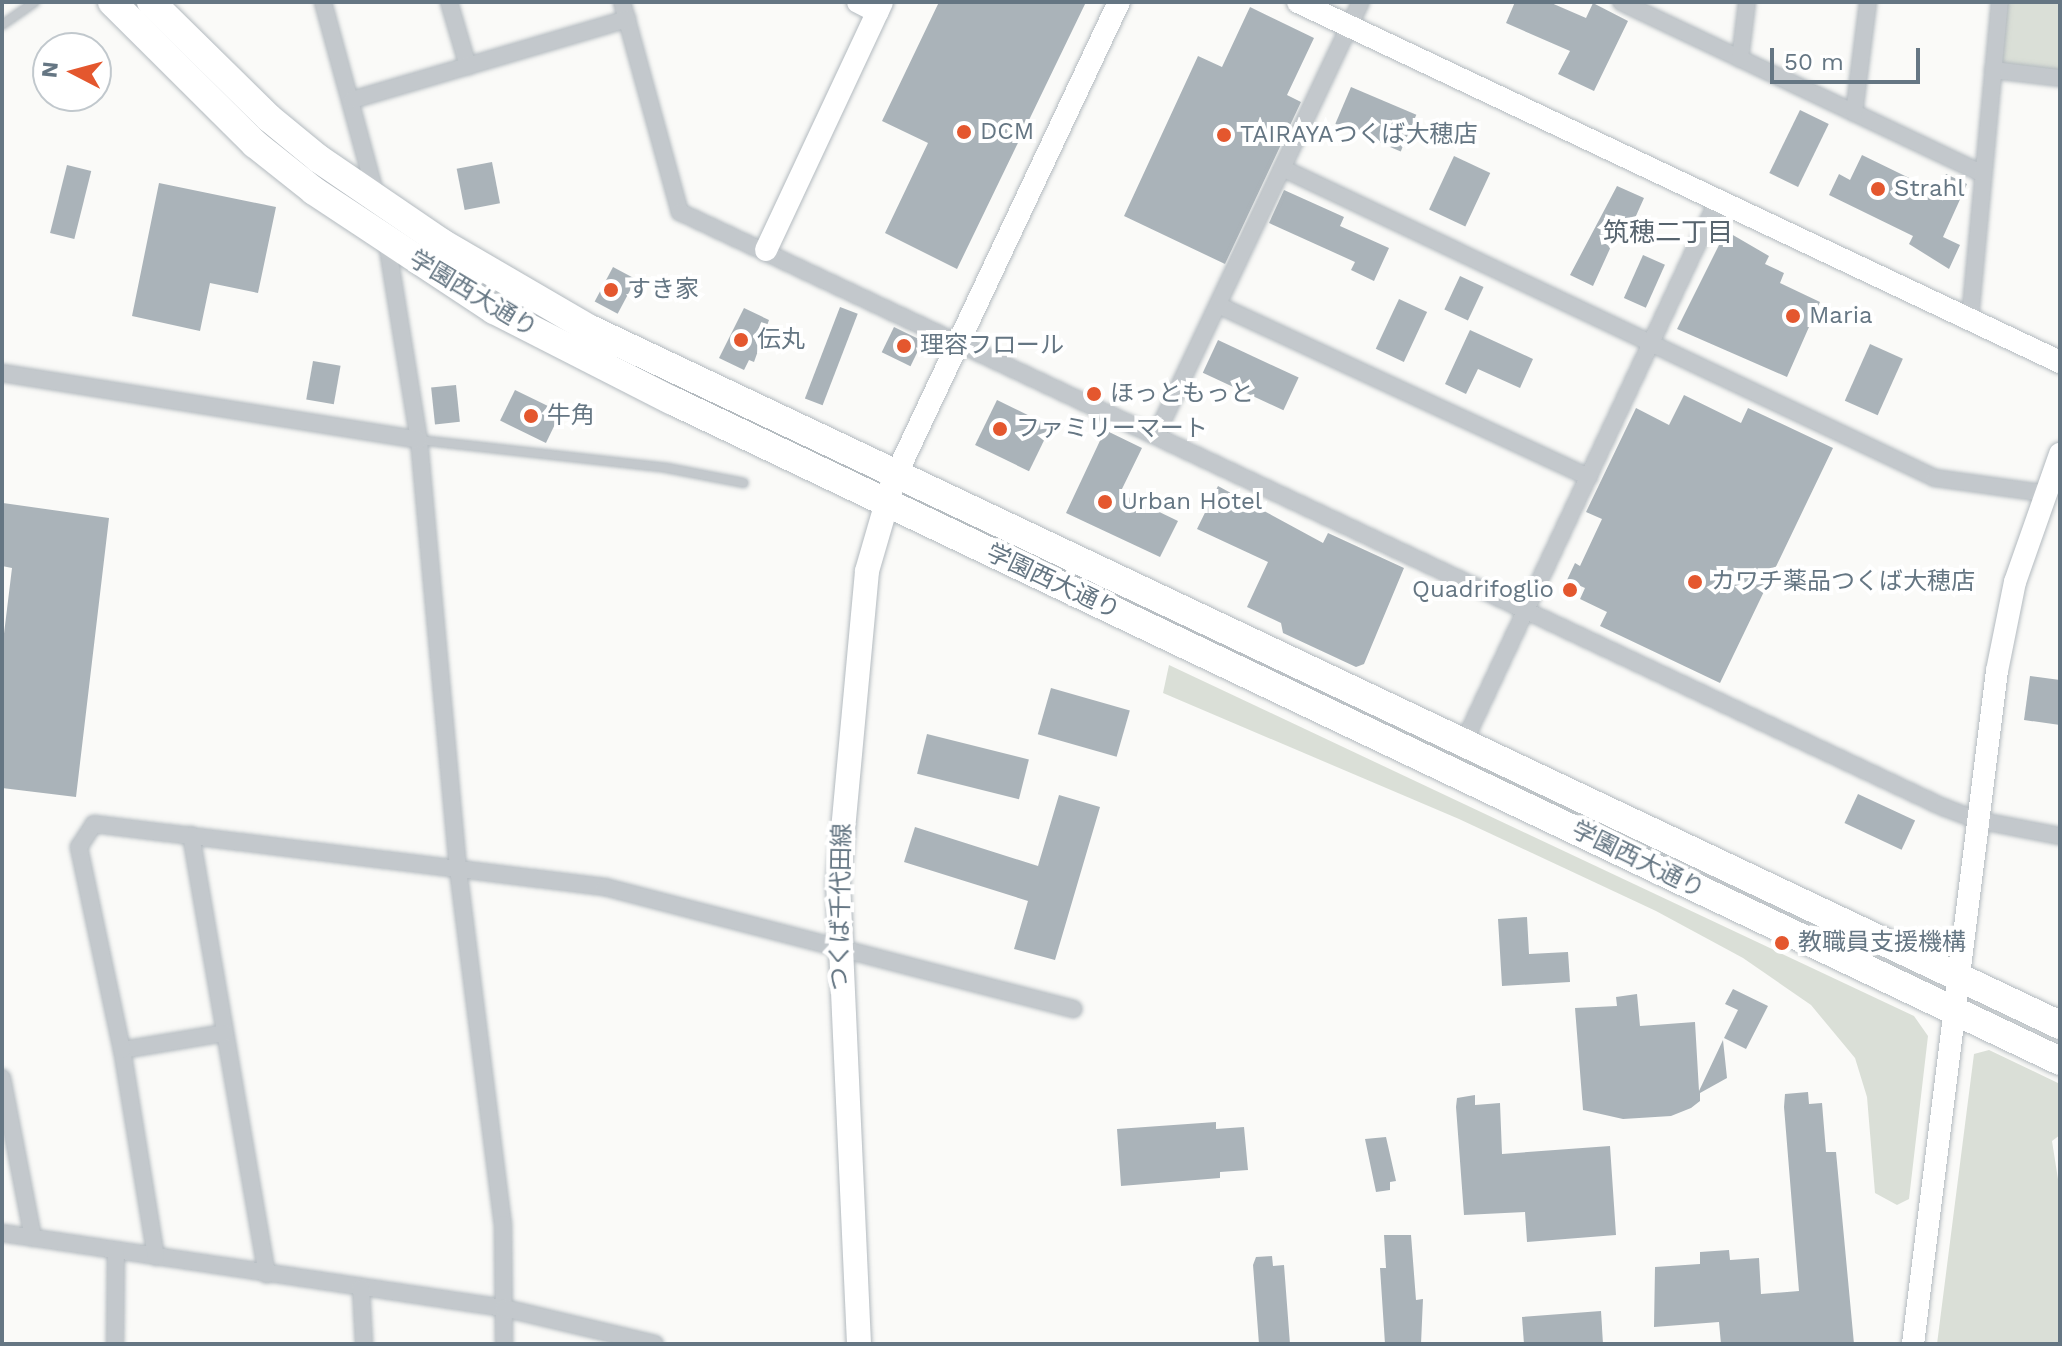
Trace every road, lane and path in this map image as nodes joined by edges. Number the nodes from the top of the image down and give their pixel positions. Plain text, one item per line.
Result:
1 (35, 2) edge
2 (112, 2) edge
3 (151, 2) edge
4 (323, 2) edge
5 (449, 2) edge
6 (622, 2) edge
7 (1119, 2) edge
8 (1298, 2) edge
9 (1361, 2) edge
10 (1747, 2) edge
11 (1868, 2) edge
12 (2000, 2) edge
13 (1630, 4) edge
14 (873, 5) edge
15 (627, 19) junction
16 (2, 25) edge
17 (1349, 26) junction
18 (1740, 59) junction
19 (468, 66) junction
20 (1993, 70) junction
21 (2060, 78) edge
22 (352, 100) junction
23 (1854, 113) junction
24 (1282, 168) junction
25 (1983, 174) junction
26 (1718, 200) junction
27 (378, 202) junction
28 (387, 241) junction
29 (766, 250) junction
30 (1218, 305) junction
31 (1970, 318) junction
32 (959, 341) junction
33 (1651, 344) junction
34 (2060, 362) edge
35 (2, 373) edge
36 (1156, 435) junction
37 (419, 440) junction
38 (2060, 454) edge
39 (896, 475) junction
40 (1589, 477) junction
41 (744, 483) dead end
42 (2043, 493) junction
43 (885, 502) junction
44 (1526, 609) junction
45 (1463, 744) junction
46 (1977, 820) junction
47 (191, 835) junction
48 (2060, 836) edge
49 (458, 869) junction
50 (838, 946) junction
51 (1958, 976) junction
52 (1073, 1009) dead end
53 (1954, 1010) junction
54 (2060, 1025) edge
55 (225, 1033) junction
56 (122, 1050) junction
57 (2060, 1061) edge
58 (2, 1078) edge
59 (2, 1233) edge
60 (33, 1238) junction
61 (116, 1251) junction
62 (156, 1257) junction
63 (267, 1274) junction
64 (361, 1288) junction
65 (504, 1308) junction
66 (115, 1344) edge
67 (364, 1344) edge
68 (504, 1344) edge
69 (655, 1344) edge
70 (859, 1344) edge
71 (1913, 1344) edge

1 - 16 lane
2 - 28 highway, 学園西大通り
3 - 27 highway, 学園西大通り
4 - 22 street
5 - 19 street
6 - 15 street
7 - 32 street
8 - 17 street
9 - 17 street
10 - 18 street
11 - 23 street
12 - 20 street
13 - 18 street
14 - 29 street
15 - 19 street
15 - 29 street
17 - 24 street
17 - 26 street
18 - 23 street
19 - 22 street
20 - 21 street
20 - 25 street
22 - 27 street
23 - 25 street
24 - 30 street
24 - 33 street
25 - 31 street
26 - 31 street
26 - 33 street
27 - 28 street
27 - 39 highway, 学園西大通り
28 - 37 street
28 - 43 highway, 学園西大通り
29 - 32 street
30 - 36 street
30 - 40 street
31 - 34 street
32 - 36 street
32 - 39 street
33 - 40 street
33 - 42 street
35 - 37 street
36 - 44 street
37 - 41 lane
37 - 49 street
38 - 42 street
39 - 43 main road, つくば千代田線
39 - 45 highway, 学園西大通り
40 - 44 street
42 - 46 street
43 - 50 main road, つくば千代田線
43 - 53 highway, 学園西大通り
44 - 45 street
44 - 46 street
45 - 51 highway, 学園西大通り
46 - 48 street
46 - 51 street
47 - 49 street
47 - 55 street
47 - 56 street
49 - 50 street
49 - 65 street
50 - 52 street
50 - 70 main road, つくば千代田線
51 - 53 street
51 - 54 highway, 学園西大通り
53 - 57 highway, 学園西大通り
53 - 71 street
55 - 56 street
55 - 63 street
56 - 62 street
58 - 60 street
59 - 60 street
60 - 61 street
61 - 62 street
61 - 66 street
62 - 63 street
63 - 64 street
64 - 65 street
64 - 67 street
65 - 68 street
65 - 69 street

